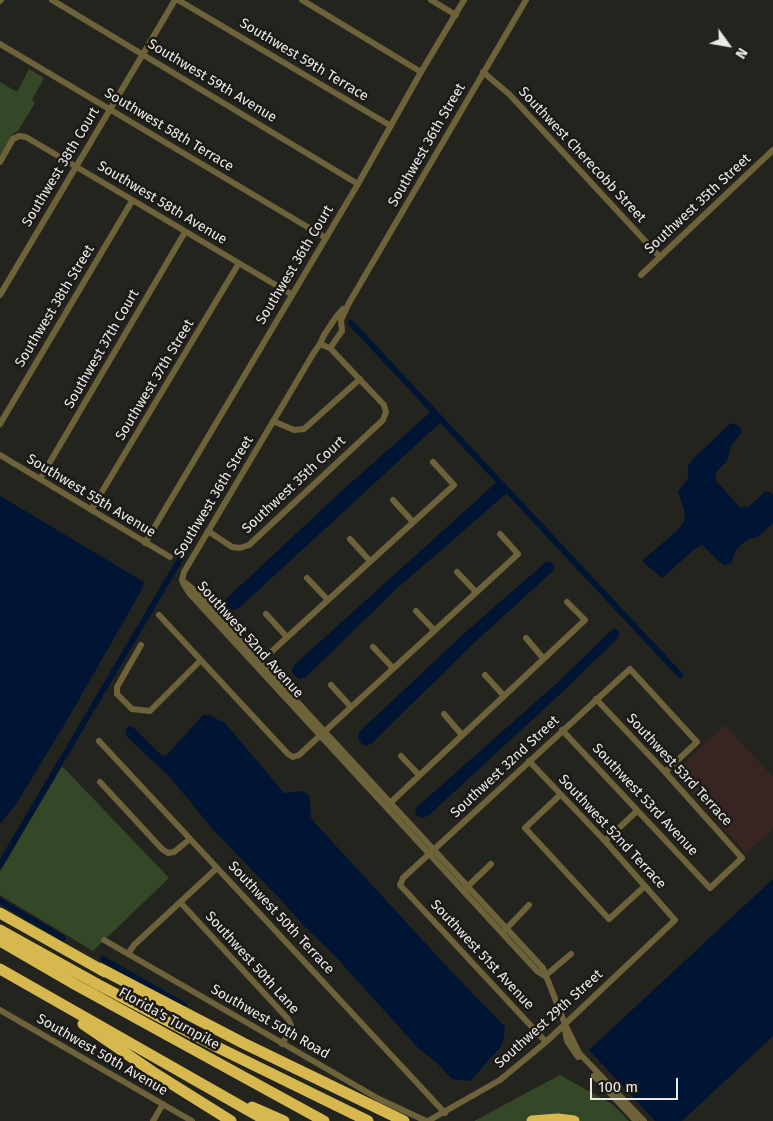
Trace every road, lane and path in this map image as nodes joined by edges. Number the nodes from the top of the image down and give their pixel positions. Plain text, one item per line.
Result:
1 (52, 0) edge
2 (177, 0) edge
3 (302, 0) edge
4 (431, 0) edge
5 (464, 0) edge
6 (526, 0) edge
7 (456, 15) junction
8 (0, 44) edge
9 (143, 54) junction
10 (421, 72) junction
11 (484, 72) junction
12 (110, 110) junction
13 (391, 126) junction
14 (773, 150) edge
15 (0, 162) edge
16 (76, 166) junction
17 (358, 184) junction
18 (132, 201) junction
19 (185, 232) junction
20 (326, 238) junction
21 (660, 257) junction
22 (239, 263) junction
23 (641, 275) dead end
24 (291, 294) junction
25 (0, 295) edge
26 (350, 302) junction
27 (330, 327) junction
28 (336, 341) junction
29 (320, 344) junction
30 (330, 348) junction
31 (360, 380) junction
32 (273, 421) junction
33 (0, 424) edge
34 (0, 455) edge
35 (433, 462) dead end
36 (40, 479) junction
37 (393, 500) dead end
38 (91, 510) junction
39 (413, 522) junction
40 (208, 531) junction
41 (500, 534) dead end
42 (350, 539) dead end
43 (145, 542) junction
44 (170, 557) dead end
45 (370, 561) junction
46 (457, 572) dead end
47 (307, 578) dead end
48 (182, 580) joint
49 (476, 592) junction
50 (328, 600) junction
51 (567, 602) dead end
52 (416, 611) dead end
53 (266, 614) dead end
54 (159, 615) dead end
55 (434, 630) junction
56 (287, 637) junction
57 (526, 638) dead end
58 (141, 645) dead end
59 (373, 647) dead end
60 (543, 658) junction
61 (200, 661) junction
62 (258, 664) junction
63 (393, 668) junction
64 (484, 675) dead end
65 (331, 686) dead end
66 (504, 696) junction
67 (596, 700) junction
68 (351, 707) junction
69 (444, 714) dead end
70 (562, 730) junction
71 (322, 733) junction
72 (462, 734) junction
73 (99, 741) dead end
74 (401, 756) dead end
75 (529, 760) junction
76 (666, 772) junction
77 (419, 775) junction
78 (100, 782) dead end
79 (560, 794) junction
80 (388, 804) junction
81 (637, 810) junction
82 (190, 839) junction
83 (605, 841) junction
84 (432, 852) junction
85 (491, 864) dead end
86 (217, 868) junction
87 (400, 884) joint
88 (645, 886) junction
89 (466, 888) junction
90 (710, 888) joint
91 (180, 902) junction
92 (529, 906) dead end
93 (0, 913) edge
94 (676, 920) joint
95 (0, 930) edge
96 (505, 930) junction
97 (104, 940) dead end
98 (0, 941) edge
99 (128, 954) junction
100 (571, 954) dead end
101 (99, 968) junction
102 (0, 969) edge
103 (545, 976) junction
104 (33, 988) junction
105 (0, 1010) edge
106 (565, 1024) junction
107 (546, 1042) junction
108 (282, 1044) junction
109 (294, 1084) junction
110 (223, 1096) junction
111 (163, 1104) junction
112 (296, 1106) junction
113 (445, 1112) junction
114 (154, 1121) edge
115 (192, 1121) edge
116 (231, 1121) edge
117 (266, 1121) edge
118 (284, 1121) edge
119 (313, 1121) edge
120 (324, 1121) edge
121 (368, 1121) edge
122 (404, 1121) edge
123 (427, 1121) edge
124 (532, 1121) edge
125 (574, 1121) edge
126 (636, 1121) edge
127 (644, 1121) edge

1 - 9 street, Southwest 59th Avenue
2 - 9 street, Southwest 38th Court
2 - 13 street, Southwest 59th Terrace
3 - 10 street
4 - 7 street
5 - 7 street, Southwest 36th Court
6 - 11 street, Southwest 36th Street
7 - 10 street, Southwest 36th Court
8 - 12 street, Southwest 58th Terrace
9 - 12 street, Southwest 38th Court
9 - 17 street, Southwest 59th Avenue
10 - 13 street, Southwest 36th Court
11 - 21 street, Southwest Cherecobb Street
11 - 26 street, Southwest 36th Street
12 - 16 street, Southwest 38th Court
12 - 20 street, Southwest 58th Terrace
13 - 17 street, Southwest 36th Court
14 - 21 street, Southwest 35th Street
15 - 16 street, Southwest 58th Avenue
16 - 18 street, Southwest 58th Avenue
16 - 25 street, Southwest 38th Court
17 - 20 street, Southwest 36th Court
18 - 19 street, Southwest 58th Avenue
18 - 33 street, Southwest 38th Street
19 - 22 street, Southwest 58th Avenue
19 - 36 street, Southwest 37th Court
20 - 24 street, Southwest 36th Court
21 - 23 street, Southwest 35th Street
22 - 24 street, Southwest 58th Avenue
22 - 38 street, Southwest 37th Street
24 - 43 street, Southwest 36th Court
26 - 27 street, Southwest 36th Street
26 - 28 street, Southwest 36th Street
27 - 28 street
27 - 29 street, Southwest 36th Street
28 - 30 street, Southwest 36th Street
29 - 30 street
29 - 32 street, Southwest 36th Street
30 - 31 street
31 - 32 street
31 - 40 street, Southwest 35th Court
32 - 40 street, Southwest 36th Street
34 - 36 street, Southwest 55th Avenue
35 - 39 street
36 - 38 street, Southwest 55th Avenue
37 - 39 street
38 - 43 street, Southwest 55th Avenue
39 - 45 street
40 - 48 street, Southwest 36th Street
41 - 49 street
42 - 45 street
43 - 44 street, Southwest 55th Avenue
45 - 50 street
46 - 49 street
47 - 50 street
48 - 62 street, Southwest 52nd Avenue
49 - 55 street
50 - 56 street
51 - 60 street
52 - 55 street
53 - 56 street
54 - 61 street
55 - 63 street
56 - 62 street
57 - 60 street
58 - 61 street
59 - 63 street
60 - 66 street
61 - 71 street
62 - 71 street, Southwest 52nd Avenue
63 - 68 street
64 - 66 street
65 - 68 street
66 - 72 street
67 - 70 street, Southwest 32nd Street
67 - 76 street, Southwest 53rd Terrace
67 - 76 street, Southwest 32nd Street
68 - 71 street
69 - 72 street
70 - 75 street, Southwest 32nd Street
70 - 81 street, Southwest 53rd Avenue
71 - 80 street, Southwest 52nd Avenue
72 - 77 street
73 - 82 street, Southwest 50th Terrace
74 - 77 street
75 - 79 street, Southwest 52nd Terrace
75 - 84 street, Southwest 32nd Street
76 - 90 street, Southwest 53rd Terrace
77 - 80 street
78 - 82 street
79 - 83 street, Southwest 52nd Terrace
79 - 88 street
80 - 84 street, Southwest 52nd Avenue
81 - 83 street
81 - 90 street, Southwest 53rd Avenue
82 - 86 street, Southwest 50th Terrace
83 - 88 street, Southwest 52nd Terrace
84 - 87 street, Southwest 32nd Street
84 - 89 street, Southwest 52nd Avenue
85 - 89 street
86 - 91 street
86 - 113 street, Southwest 50th Terrace
87 - 107 street, Southwest 51st Avenue
88 - 94 street, Southwest 52nd Terrace
89 - 96 street, Southwest 52nd Avenue
91 - 99 street
91 - 108 street, Southwest 50th Lane
92 - 96 street
93 - 101 highway
94 - 106 street, Southwest 29th Street
95 - 109 highway
96 - 103 street, Southwest 52nd Avenue
97 - 99 street, Southwest 50th Road
98 - 112 highway, Florida's Turnpike
99 - 108 street, Southwest 50th Road
100 - 103 street
101 - 109 highway
101 - 122 highway
102 - 104 highway
103 - 106 street, Southwest 52nd Avenue
104 - 110 highway
104 - 116 highway
105 - 111 street, Southwest 50th Avenue
106 - 107 street, Southwest 29th Street
106 - 126 street
106 - 127 street
107 - 113 street, Southwest 29th Street
108 - 123 street, Southwest 50th Road
109 - 121 highway
110 - 117 highway
110 - 118 highway
111 - 114 street
111 - 115 street, Southwest 50th Avenue
112 - 119 highway
112 - 120 highway, Florida's Turnpike
113 - 123 street, Southwest 29th Street
124 - 125 highway

